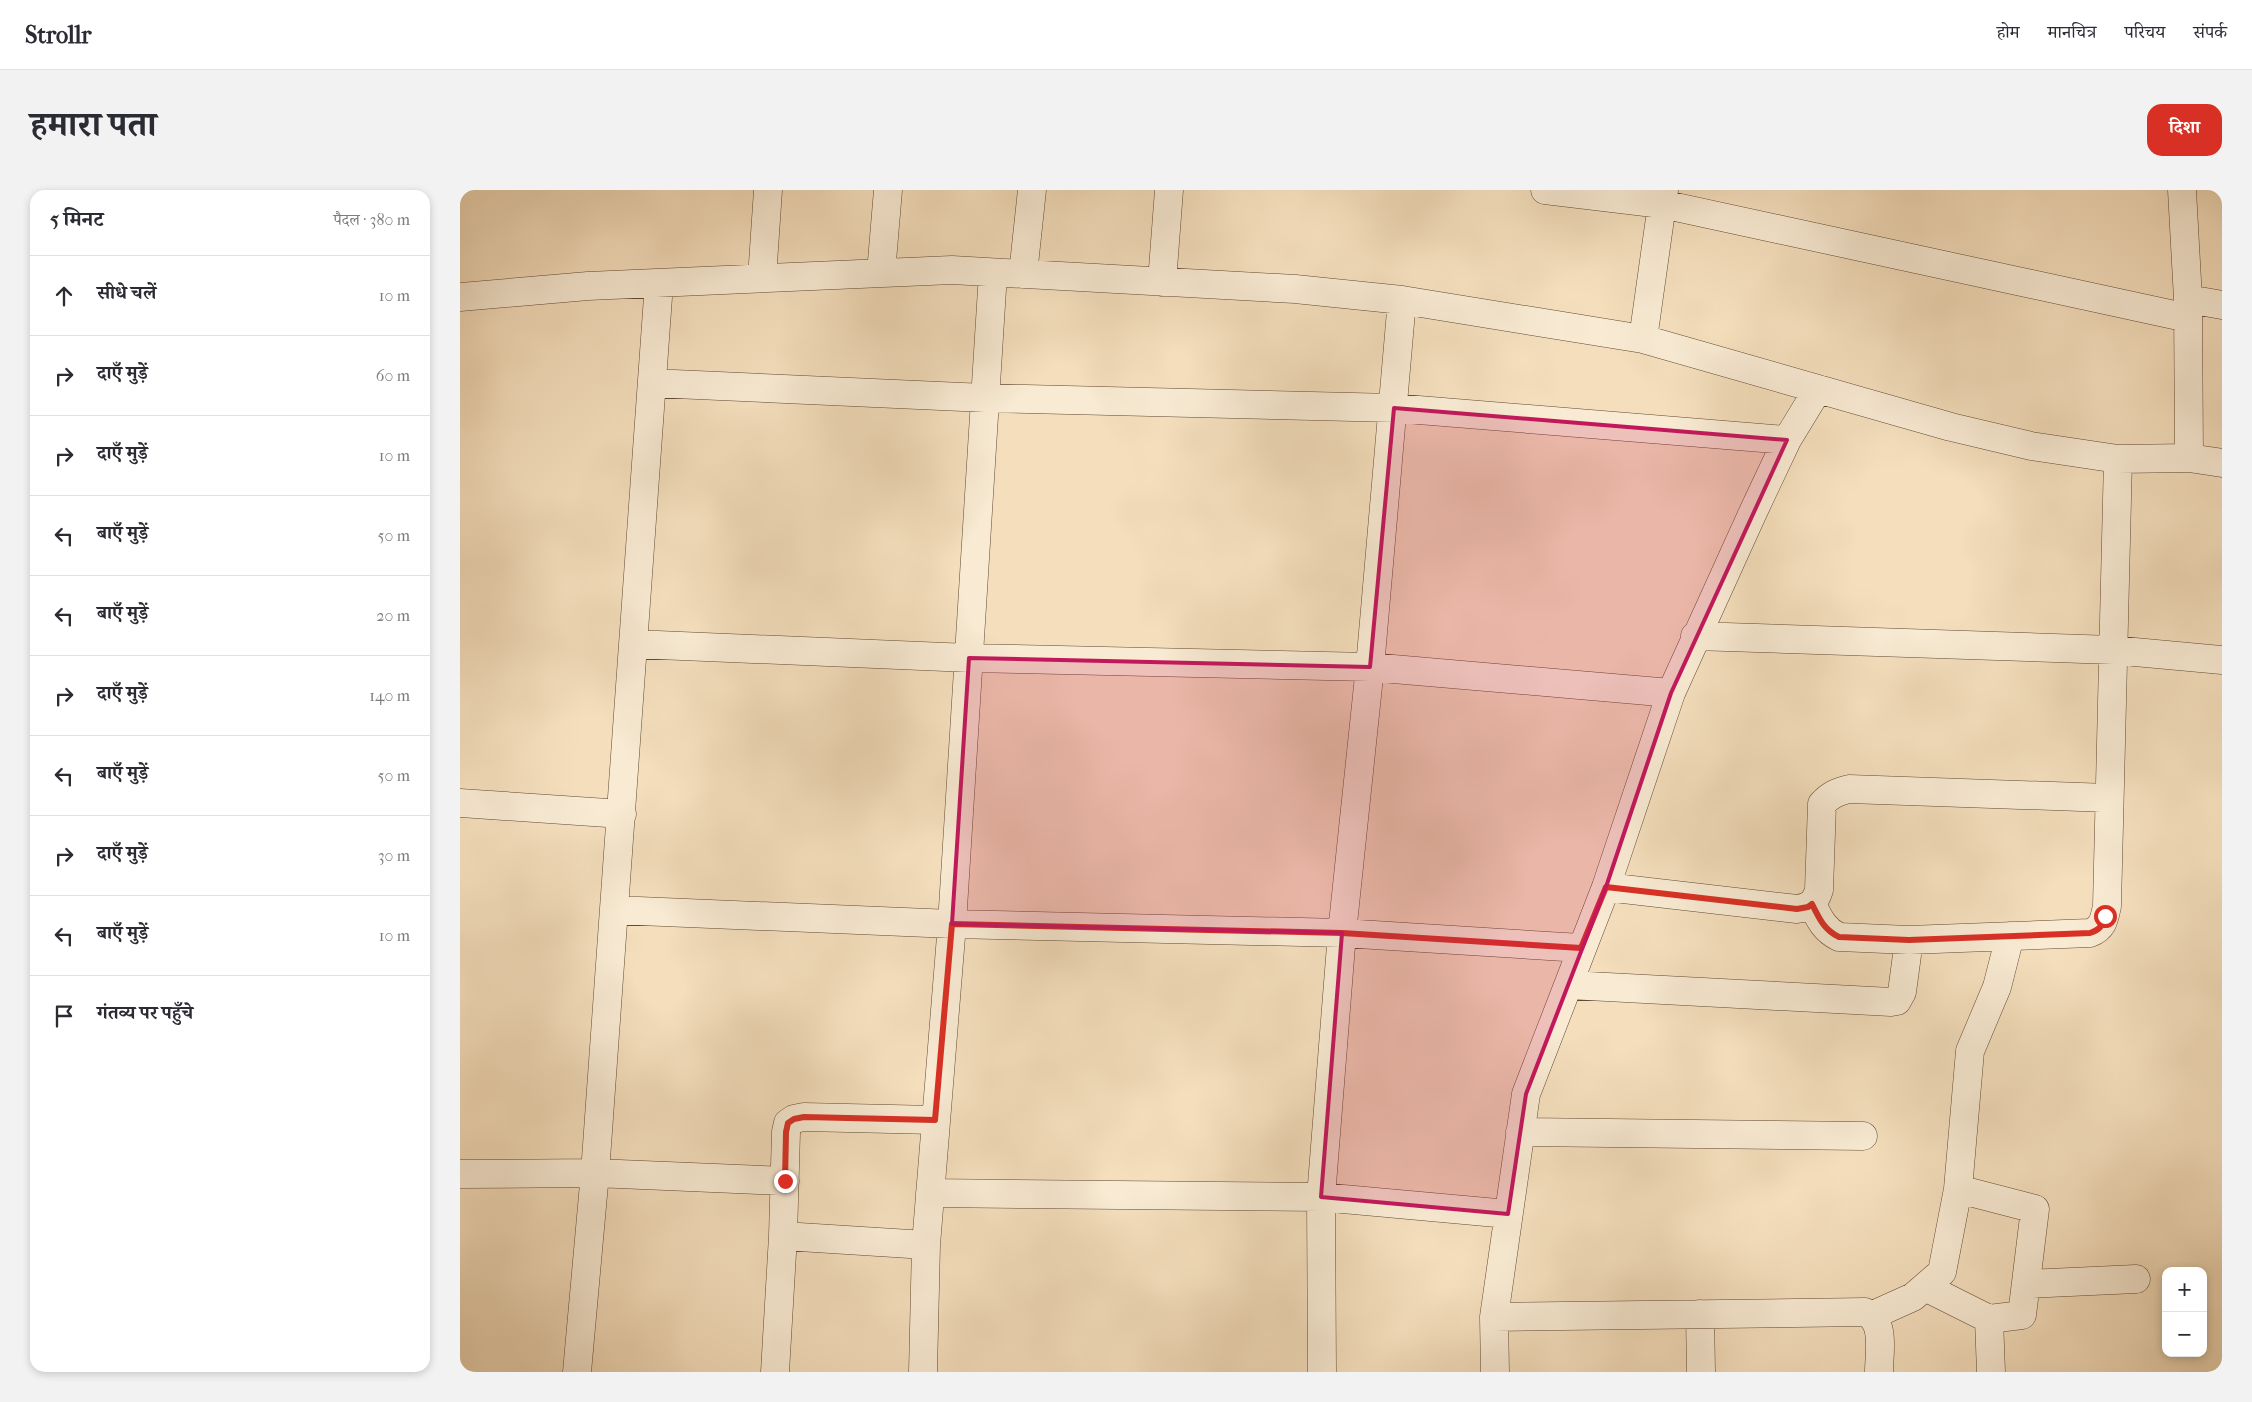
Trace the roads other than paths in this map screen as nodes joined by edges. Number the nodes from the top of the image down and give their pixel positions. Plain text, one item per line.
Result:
1 (768, 190) edge
2 (888, 190) edge
3 (1032, 190) edge
4 (1170, 190) edge
5 (1545, 190) edge
6 (2182, 190) edge
7 (1663, 197) edge
8 (880, 273) junction
9 (993, 273) junction
10 (1023, 274) junction
11 (762, 278) junction
12 (1162, 282) junction
13 (659, 283) junction
14 (460, 297) edge
15 (1402, 300) junction
16 (2222, 305) edge
17 (2188, 309) junction
18 (1643, 340) junction
19 (652, 383) junction
20 (1818, 388) junction
21 (985, 398) junction
22 (1394, 408) junction
23 (1787, 440) junction
24 (2189, 458) junction
25 (2118, 459) junction
26 (2222, 464) edge
27 (1695, 636) junction
28 (634, 644) junction
29 (2113, 650) junction
30 (969, 658) junction
31 (2222, 660) edge
32 (1370, 667) junction
33 (1671, 693) junction
34 (2109, 798) junction
35 (460, 803) edge
36 (622, 814) junction
37 (1606, 887) junction
38 (1812, 904) junction
39 (615, 910) junction
40 (952, 924) junction
41 (1342, 933) junction
42 (2010, 936) junction
43 (1909, 940) junction
44 (1581, 948) junction
45 (1569, 984) junction
46 (935, 1120) junction
47 (1520, 1132) junction
48 (1863, 1136) dead end
49 (595, 1173) junction
50 (460, 1174) edge
51 (785, 1181) junction
52 (1958, 1189) junction
53 (930, 1193) junction
54 (1321, 1197) junction
55 (1508, 1214) junction
56 (783, 1236) junction
57 (926, 1244) junction
58 (2136, 1279) dead end
59 (2026, 1284) junction
60 (1925, 1287) junction
61 (1700, 1314) junction
62 (1873, 1316) junction
63 (1494, 1317) junction
64 (1989, 1319) junction
65 (577, 1372) edge
66 (775, 1372) edge
67 (923, 1372) edge
68 (1322, 1372) edge
69 (1495, 1372) edge
70 (1700, 1372) edge
71 (1879, 1372) edge
72 (1991, 1372) edge

1 - 11 street
2 - 8 street
3 - 10 street
4 - 12 street
5 - 7 street
6 - 17 street
7 - 17 street
7 - 18 street
8 - 9 street
8 - 11 street
9 - 10 street
9 - 21 street
10 - 12 street
11 - 13 street
12 - 15 street
13 - 14 street
13 - 19 street
15 - 18 street
15 - 22 street
16 - 17 street
17 - 24 street
18 - 20 street
19 - 21 street
19 - 28 street
20 - 23 street
20 - 25 street
21 - 22 street
21 - 30 street
22 - 23 street
22 - 32 street
23 - 27 street
24 - 25 street
24 - 26 street
25 - 29 street
27 - 29 street
27 - 33 street
28 - 30 street
28 - 36 street
29 - 31 street
29 - 34 street
30 - 32 street
30 - 40 street
32 - 33 street
32 - 41 street
33 - 37 street
34 - 38 street
34 - 42 street
35 - 36 street
36 - 39 street
37 - 38 street
37 - 44 street
38 - 43 street
39 - 40 street
39 - 49 street
40 - 41 street
40 - 46 street
41 - 44 street
41 - 54 street
42 - 43 street
42 - 52 street
43 - 45 street
44 - 45 street
45 - 47 street
46 - 51 street
46 - 53 street
47 - 48 street
47 - 55 street
49 - 50 street
49 - 51 street
49 - 65 street
51 - 56 street
52 - 59 street
52 - 60 street
53 - 54 street
53 - 57 street
54 - 55 street
54 - 68 street
55 - 63 street
56 - 57 street
56 - 66 street
57 - 67 street
58 - 59 street
59 - 64 street
60 - 62 street
60 - 64 street
61 - 62 street
61 - 63 street
61 - 70 street
62 - 71 street
63 - 69 street
64 - 72 street

